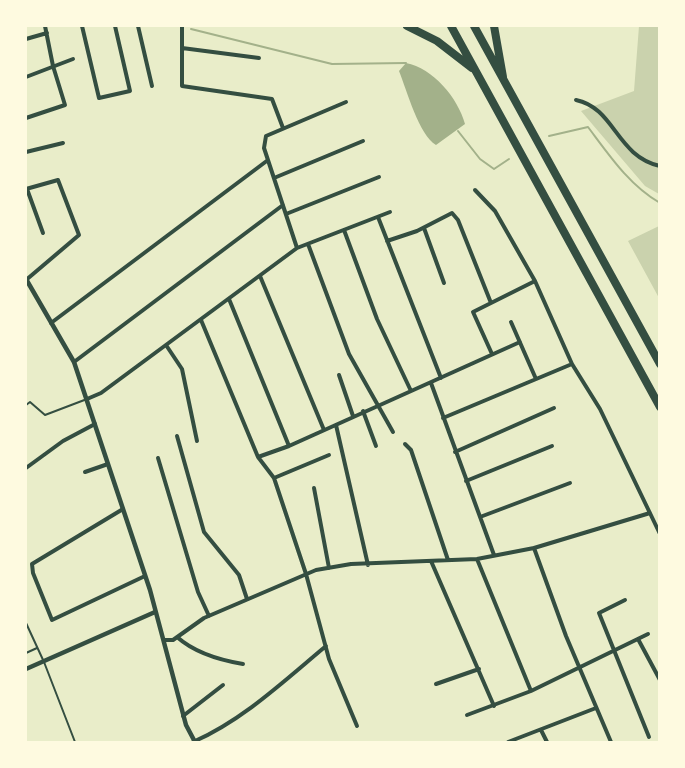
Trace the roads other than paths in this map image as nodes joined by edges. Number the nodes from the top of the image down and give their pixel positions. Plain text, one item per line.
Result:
1 (45, 26) edge
2 (82, 26) edge
3 (115, 26) edge
4 (138, 26) edge
5 (182, 26) edge
6 (407, 26) edge
7 (451, 26) edge
8 (474, 26) edge
9 (494, 26) edge
10 (46, 33) junction
11 (26, 39) edge
12 (182, 48) junction
13 (259, 58) dead end
14 (73, 59) dead end
15 (53, 66) junction
16 (476, 71) junction
17 (26, 77) edge
18 (504, 80) junction
19 (152, 86) dead end
20 (576, 100) dead end
21 (346, 102) dead end
22 (26, 118) edge
23 (283, 128) junction
24 (363, 141) dead end
25 (63, 143) dead end
26 (26, 152) edge
27 (268, 160) junction
28 (660, 166) edge
29 (379, 177) dead end
30 (274, 178) junction
31 (26, 189) edge
32 (475, 190) dead end
33 (283, 205) junction
34 (390, 212) dead end
35 (286, 214) junction
36 (378, 217) junction
37 (424, 228) junction
38 (344, 230) junction
39 (43, 233) dead end
40 (387, 241) junction
41 (308, 244) junction
42 (297, 249) junction
43 (260, 276) junction
44 (26, 280) edge
45 (535, 281) junction
46 (444, 283) dead end
47 (229, 299) junction
48 (491, 303) junction
49 (201, 320) junction
50 (512, 322) dead end
51 (51, 323) junction
52 (520, 342) junction
53 (166, 345) junction
54 (492, 354) junction
55 (74, 362) junction
56 (572, 364) junction
57 (660, 364) edge
58 (339, 375) dead end
59 (441, 378) junction
60 (537, 379) junction
61 (431, 383) junction
62 (411, 391) junction
63 (87, 399) junction
64 (26, 405) edge
65 (380, 405) junction
66 (660, 407) edge
67 (554, 408) dead end
68 (363, 411) junction
69 (354, 416) junction
70 (443, 418) junction
71 (95, 424) junction
72 (336, 425) junction
73 (324, 430) junction
74 (393, 432) dead end
75 (177, 436) dead end
76 (197, 441) dead end
77 (405, 444) dead end
78 (289, 446) junction
79 (376, 446) dead end
80 (552, 446) dead end
81 (455, 452) junction
82 (329, 455) dead end
83 (258, 457) junction
84 (158, 458) dead end
85 (108, 464) junction
86 (26, 468) edge
87 (85, 472) dead end
88 (274, 478) junction
89 (466, 481) junction
90 (570, 483) dead end
91 (314, 488) dead end
92 (123, 509) junction
93 (650, 513) junction
94 (480, 517) junction
95 (660, 534) edge
96 (534, 548) junction
97 (494, 555) junction
98 (477, 559) junction
99 (448, 560) junction
100 (431, 561) junction
101 (368, 565) junction
102 (329, 568) junction
103 (306, 574) junction
104 (145, 576) junction
105 (247, 599) junction
106 (625, 600) dead end
107 (155, 612) junction
108 (209, 616) junction
109 (26, 623) edge
110 (648, 634) dead end
111 (177, 637) junction
112 (638, 639) junction
113 (162, 640) junction
114 (326, 646) junction
115 (38, 648) junction
116 (614, 651) junction
117 (26, 653) edge
118 (44, 662) junction
119 (243, 664) dead end
120 (579, 668) junction
121 (26, 669) edge
122 (478, 669) junction
123 (660, 680) edge
124 (436, 684) dead end
125 (223, 686) dead end
126 (531, 692) junction
127 (494, 706) junction
128 (596, 708) junction
129 (467, 715) dead end
130 (183, 716) junction
131 (357, 726) dead end
132 (541, 730) junction
133 (649, 737) dead end
134 (75, 742) edge
135 (194, 742) edge
136 (508, 742) edge
137 (547, 742) edge
138 (611, 742) edge

1 - 10 street
2 - 3 street
4 - 19 street
5 - 12 street
6 - 16 highway
7 - 16 highway
8 - 18 highway
9 - 18 highway
10 - 11 street
10 - 15 street
12 - 13 street
12 - 23 street
14 - 15 street
15 - 17 street
15 - 22 street
16 - 66 highway
18 - 57 highway
20 - 28 street
21 - 23 street
23 - 27 street
24 - 30 street
25 - 26 street
27 - 30 street
27 - 51 street
29 - 35 street
30 - 33 street
31 - 39 street
31 - 44 street
32 - 45 street
33 - 35 street
33 - 55 street
34 - 36 street
35 - 42 street
36 - 38 street
36 - 40 street
37 - 40 street
37 - 46 street
37 - 48 street
38 - 41 street
38 - 62 street
40 - 59 street
41 - 42 street
41 - 65 street
42 - 43 street
43 - 47 street
43 - 73 street
44 - 51 street
45 - 48 street
45 - 56 street
47 - 49 street
47 - 78 street
48 - 54 street
49 - 53 street
49 - 83 street
50 - 52 street
51 - 55 street
52 - 54 street
52 - 60 street
53 - 63 street
53 - 76 street
54 - 59 street
55 - 63 street
56 - 60 street
56 - 93 street
58 - 69 street
59 - 61 street
60 - 70 street
61 - 62 street
61 - 70 street
62 - 65 street
63 - 64 lane
63 - 71 street
65 - 68 street
65 - 74 street
67 - 81 street
68 - 69 street
68 - 79 street
69 - 72 street
70 - 81 street
71 - 85 street
71 - 86 street
72 - 73 street
72 - 101 street
73 - 78 street
75 - 105 street
77 - 99 street
78 - 83 street
80 - 89 street
81 - 89 street
82 - 88 street
83 - 88 street
84 - 108 street
85 - 87 street
85 - 92 street
88 - 103 street
89 - 94 street
90 - 94 street
91 - 102 street
92 - 104 street
92 - 104 street
93 - 95 street
93 - 96 street
94 - 97 street
96 - 97 street
96 - 120 street
97 - 98 street
98 - 99 street
98 - 126 street
99 - 100 street
100 - 101 street
100 - 122 street
101 - 102 street
102 - 103 street
103 - 105 street
103 - 114 street
104 - 107 street
105 - 108 street
106 - 116 street
107 - 113 street
107 - 118 street
108 - 111 street
109 - 115 lane
110 - 112 street
111 - 113 street
111 - 119 street
112 - 116 street
112 - 123 street
113 - 130 street
114 - 131 street
114 - 135 street
115 - 117 lane
115 - 118 lane
116 - 120 street
116 - 133 street
118 - 121 street
118 - 134 lane
120 - 126 street
120 - 128 street
122 - 124 street
122 - 127 street
125 - 130 street
126 - 127 street
127 - 129 street
128 - 132 street
128 - 138 street
130 - 135 street
132 - 136 street
132 - 137 street

